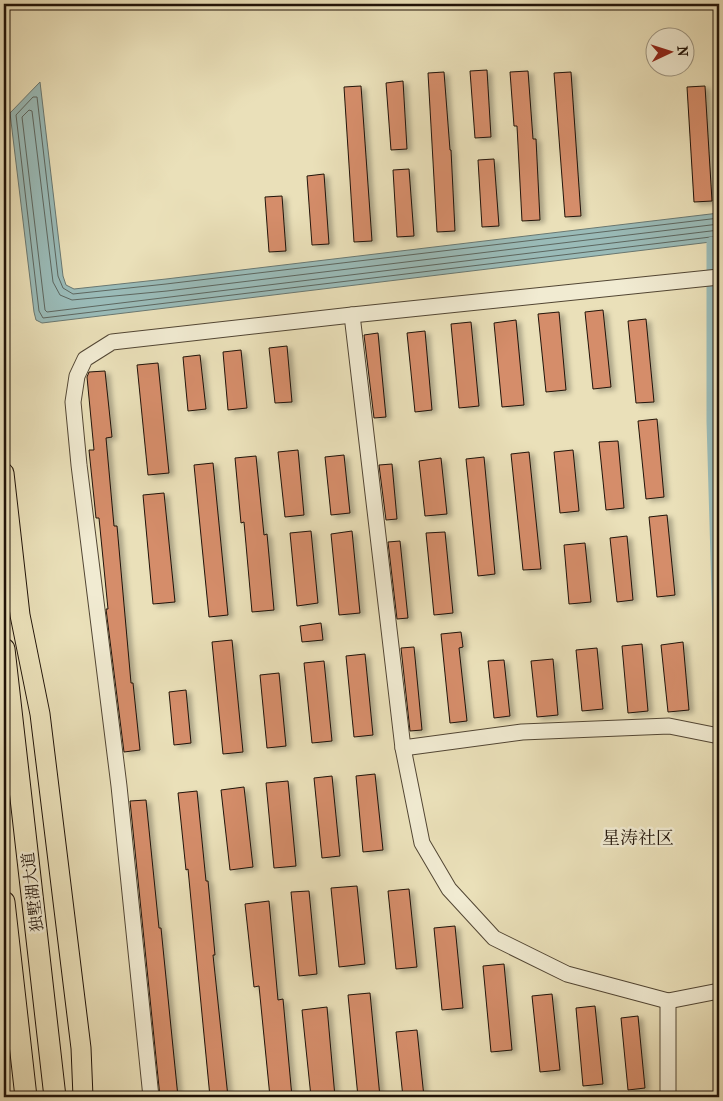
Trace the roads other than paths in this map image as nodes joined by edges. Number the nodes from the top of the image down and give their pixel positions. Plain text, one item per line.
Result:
1 (719, 277) edge
2 (352, 315) junction
3 (4, 473) edge
4 (4, 649) edge
5 (719, 736) edge
6 (402, 748) junction
7 (4, 902) edge
8 (719, 991) edge
9 (668, 1001) junction
10 (26, 1097) edge
11 (56, 1097) edge
12 (84, 1097) edge
13 (152, 1097) edge
14 (668, 1097) edge

1 - 2 street
2 - 6 street
2 - 13 street
3 - 12 main road
4 - 11 highway, 独墅湖大道
5 - 6 street
6 - 9 street
7 - 10 highway, 独墅湖大道
8 - 9 street
9 - 14 street

